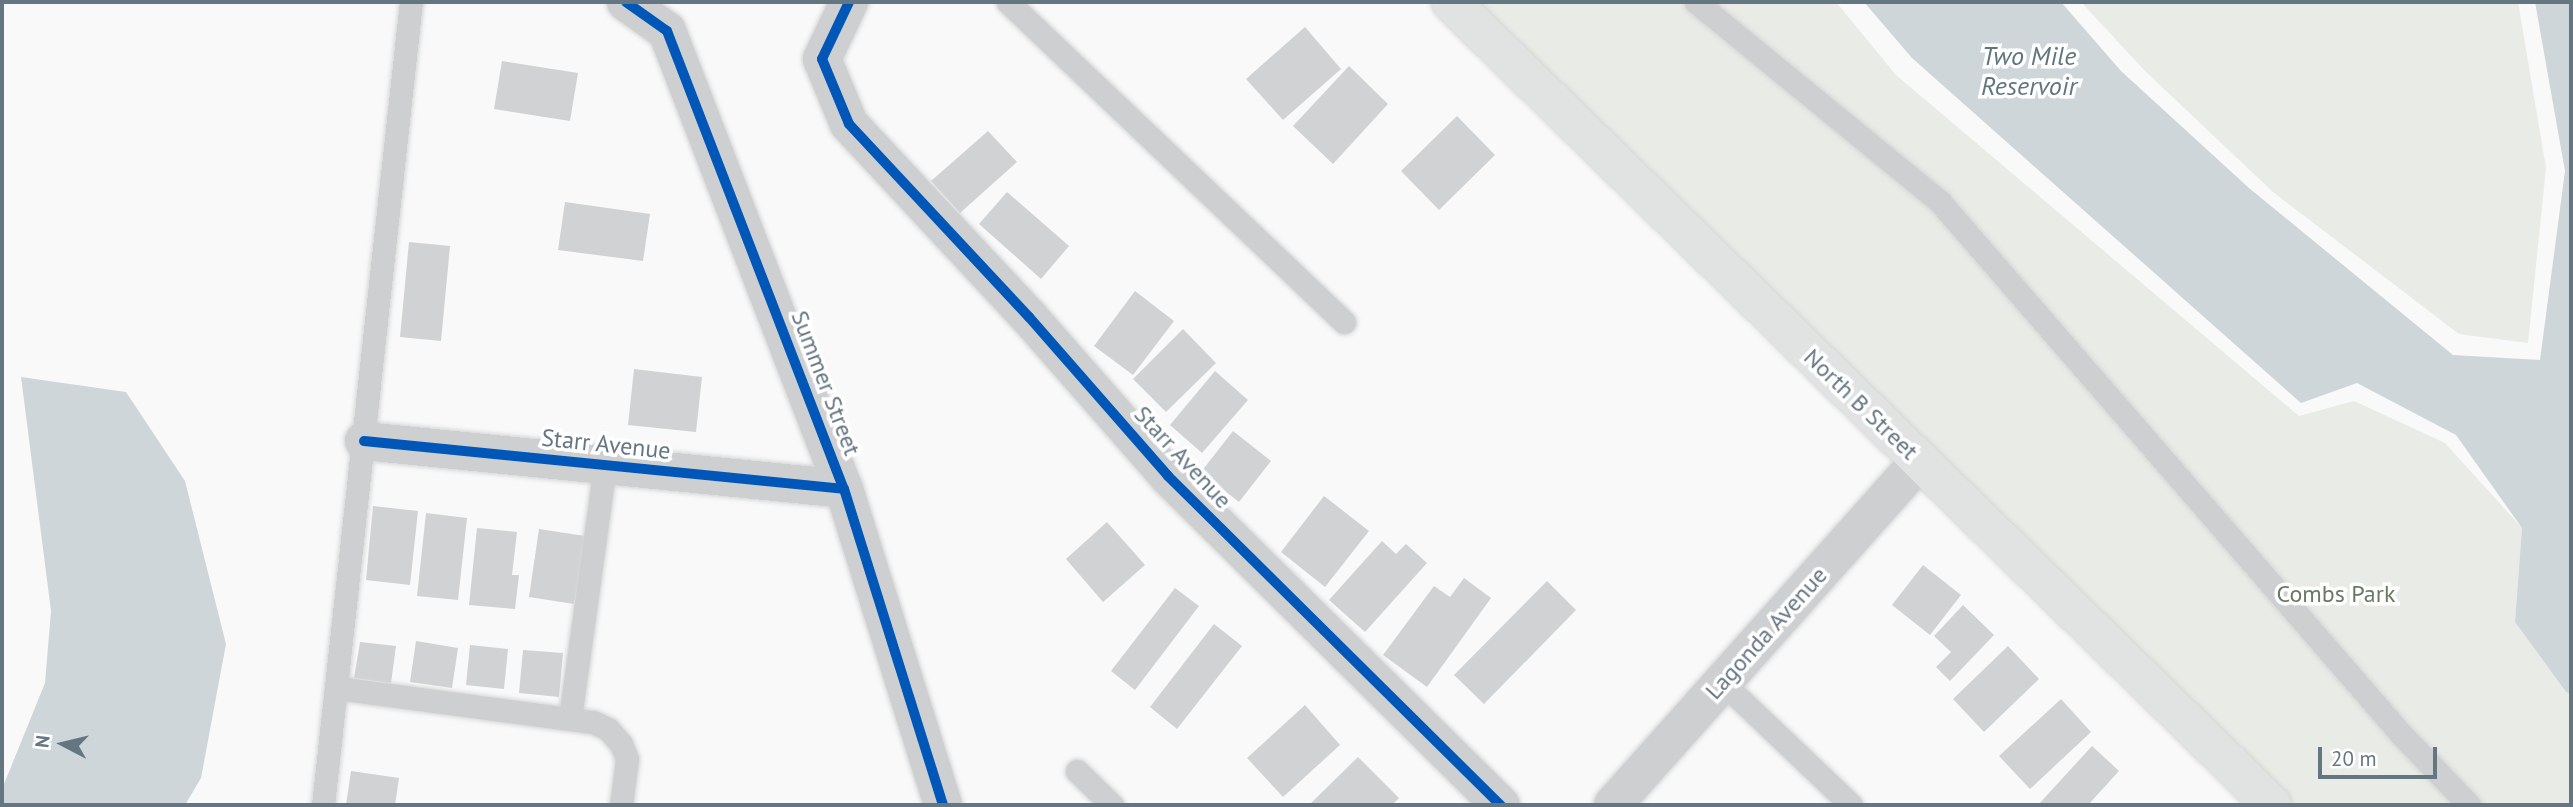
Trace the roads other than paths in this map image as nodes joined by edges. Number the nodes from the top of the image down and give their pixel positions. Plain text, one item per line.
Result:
1 (411, 2) edge
2 (626, 2) edge
3 (849, 2) edge
4 (1008, 2) edge
5 (1451, 2) edge
6 (1696, 2) edge
7 (1344, 322) dead end
8 (364, 441) junction
9 (1919, 461) junction
10 (605, 465) junction
11 (844, 489) junction
12 (1722, 682) junction
13 (337, 688) junction
14 (570, 718) junction
15 (1077, 771) dead end
16 (323, 805) edge
17 (621, 805) edge
18 (943, 805) edge
19 (1112, 805) edge
20 (1501, 805) edge
21 (1613, 805) edge
22 (1851, 805) edge
23 (2273, 805) edge
24 (2469, 805) edge

1 - 8 lane
2 - 11 street, Summer Street
3 - 20 street, Starr Avenue
4 - 7 lane
5 - 9 main road, North B Street
6 - 24 lane
8 - 10 street, Starr Avenue
8 - 13 lane
9 - 12 street, Lagonda Avenue
9 - 23 main road, North B Street
10 - 11 street, Starr Avenue
10 - 14 lane
11 - 18 street, Summer Street
12 - 21 street, Lagonda Avenue
12 - 22 lane
13 - 14 lane
13 - 16 lane
14 - 17 lane
15 - 19 lane

